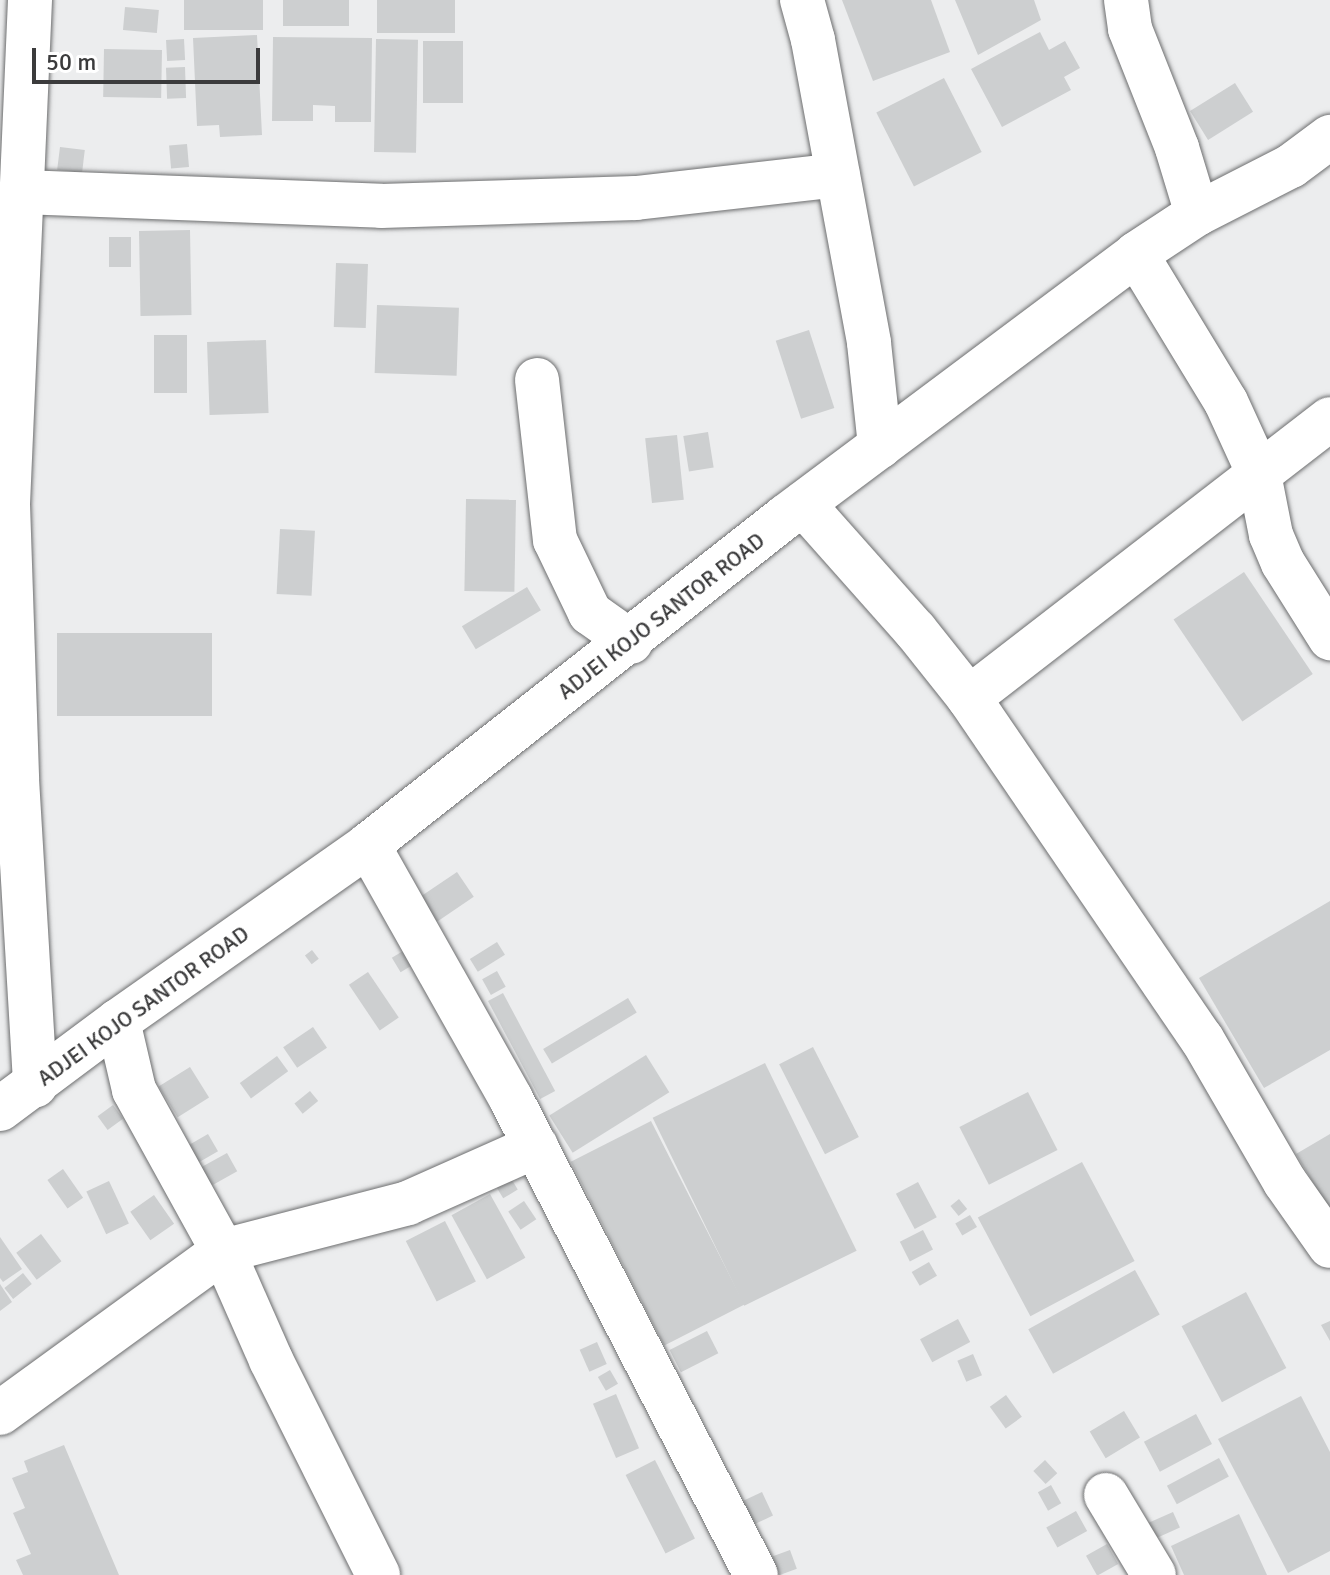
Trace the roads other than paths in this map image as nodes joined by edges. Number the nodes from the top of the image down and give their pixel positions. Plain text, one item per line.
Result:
1 (30, 0) edge
2 (802, 0) edge
3 (1126, 0) edge
4 (1330, 137) edge
5 (838, 175) junction
6 (22, 192) junction
7 (1197, 214) junction
8 (1136, 254) junction
9 (537, 380) dead end
10 (1330, 419) edge
11 (880, 446) junction
12 (1259, 474) junction
13 (803, 504) junction
14 (1330, 638) edge
15 (631, 642) junction
16 (969, 698) junction
17 (368, 845) junction
18 (118, 1021) junction
19 (17, 1097) edge
20 (536, 1146) junction
21 (1330, 1246) edge
22 (223, 1251) junction
23 (0, 1413) edge
24 (1106, 1495) dead end
25 (378, 1575) edge
26 (756, 1575) edge
27 (1154, 1575) edge

1 - 6 street
2 - 5 street
3 - 7 street
4 - 7 street, ADJEI KOJO SANTOR ROAD
5 - 6 street
5 - 11 street
6 - 19 street
7 - 8 street, ADJEI KOJO SANTOR ROAD
8 - 11 street, ADJEI KOJO SANTOR ROAD
8 - 12 street
9 - 15 street
10 - 12 street
11 - 13 street, ADJEI KOJO SANTOR ROAD
12 - 14 street
12 - 16 street
13 - 15 street, ADJEI KOJO SANTOR ROAD
13 - 16 street
15 - 17 street, ADJEI KOJO SANTOR ROAD
16 - 21 street
17 - 18 street, ADJEI KOJO SANTOR ROAD
17 - 20 street
18 - 19 street, ADJEI KOJO SANTOR ROAD
18 - 22 street
20 - 22 street
20 - 26 street
22 - 23 street
22 - 25 street
24 - 27 street

